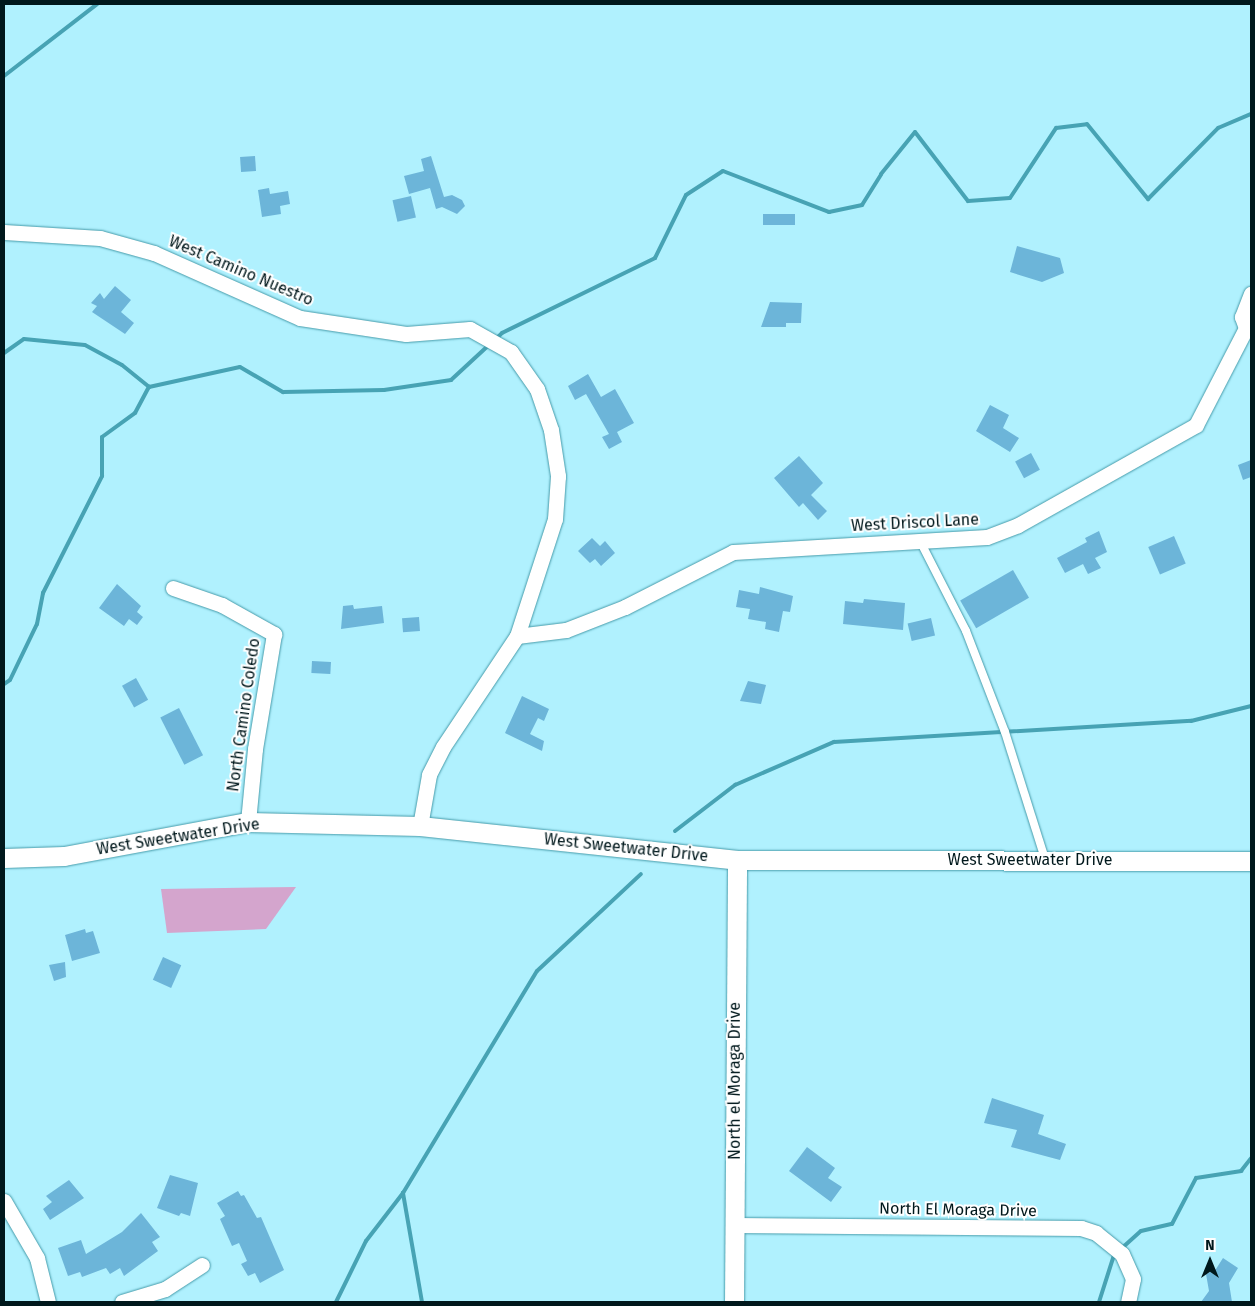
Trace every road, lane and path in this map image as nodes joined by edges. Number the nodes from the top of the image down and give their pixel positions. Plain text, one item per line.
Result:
1 (4, 232) edge
2 (1251, 294) edge
3 (1249, 327) edge
4 (920, 540) junction
5 (173, 588) dead end
6 (517, 636) junction
7 (248, 822) junction
8 (420, 826) junction
9 (4, 858) edge
10 (1045, 859) junction
11 (737, 860) junction
12 (1251, 861) edge
13 (4, 1201) edge
14 (734, 1225) junction
15 (202, 1265) dead end
16 (48, 1302) edge
17 (122, 1302) edge
18 (734, 1302) edge
19 (1128, 1302) edge

1 - 6 street, West Camino Nuestro
2 - 3 street, West Driscol Lane
3 - 4 street, West Driscol Lane
4 - 6 street, West Driscol Lane
4 - 10 lane
5 - 7 street, North Camino Coledo
6 - 8 street, West Camino Nuestro
7 - 8 street, West Sweetwater Drive
7 - 9 street, West Sweetwater Drive
8 - 11 street, West Sweetwater Drive
10 - 11 street, West Sweetwater Drive
10 - 12 street, West Sweetwater Drive
11 - 14 street, North el Moraga Drive
13 - 16 street
14 - 18 street, North el Moraga Drive
14 - 19 street, North El Moraga Drive
15 - 17 street

